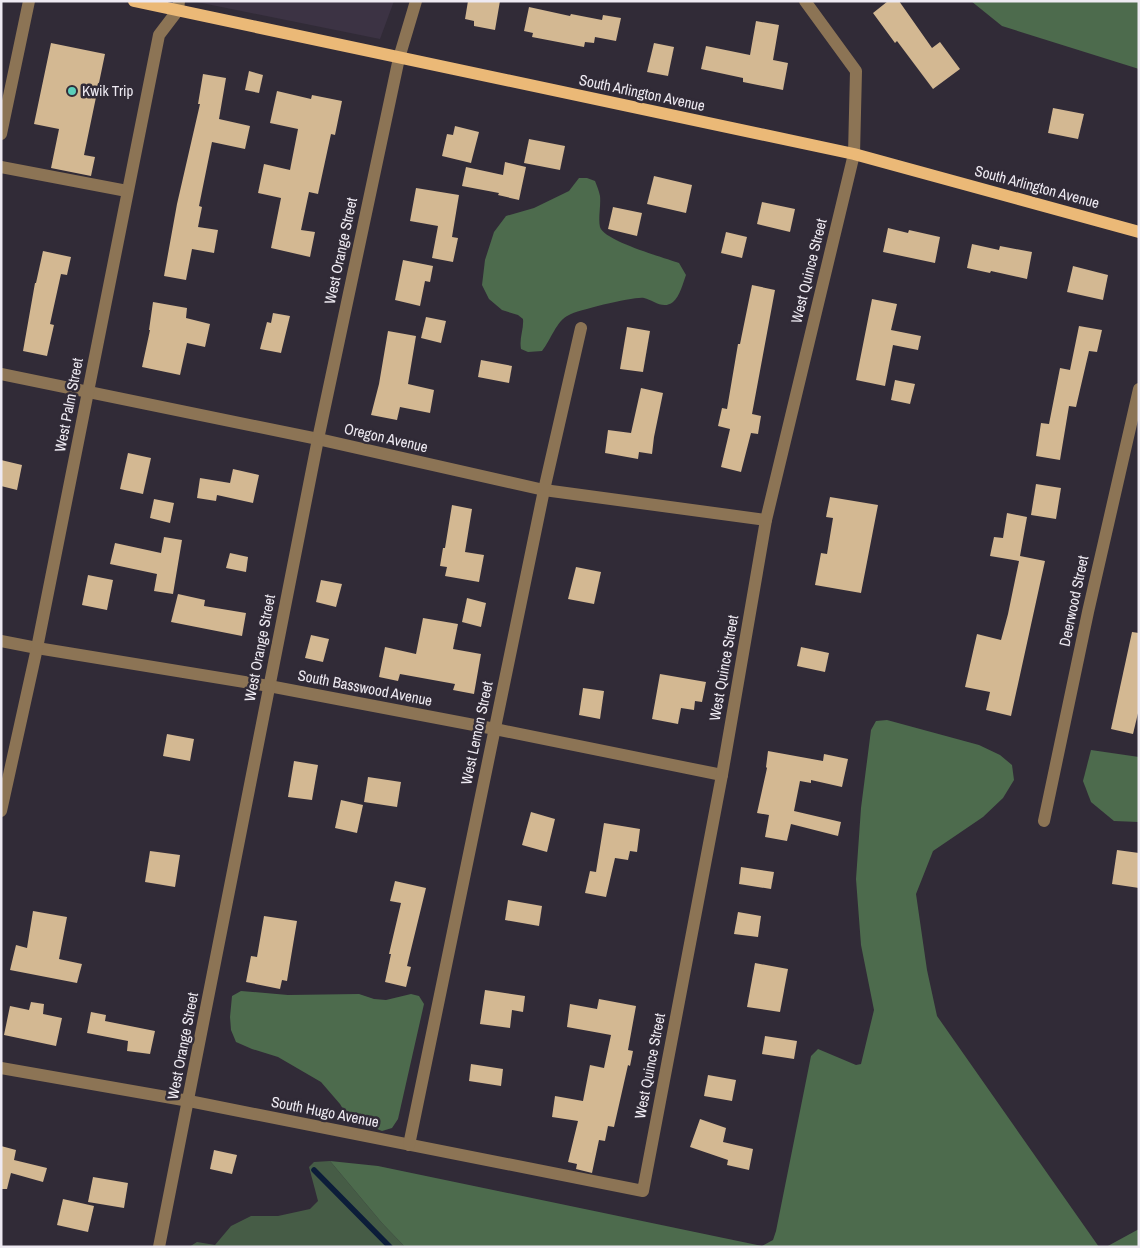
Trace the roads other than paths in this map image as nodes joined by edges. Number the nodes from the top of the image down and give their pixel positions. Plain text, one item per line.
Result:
1 (29, 1) edge
2 (134, 1) edge
3 (416, 1) edge
4 (805, 1) edge
5 (178, 6) edge
6 (399, 58) junction
7 (1, 134) edge
8 (854, 154) junction
9 (1, 167) edge
10 (127, 191) junction
11 (1139, 232) edge
12 (581, 328) dead end
13 (1, 374) edge
14 (1139, 389) edge
15 (89, 393) junction
16 (318, 439) junction
17 (544, 490) junction
18 (766, 520) junction
19 (1, 641) edge
20 (37, 648) junction
21 (269, 686) junction
22 (495, 729) junction
23 (722, 775) junction
24 (4, 786) edge
25 (1, 811) edge
26 (1044, 821) dead end
27 (1, 1068) edge
28 (189, 1101) junction
29 (409, 1145) junction
30 (643, 1191) joint
31 (159, 1247) edge

1 - 7 street
2 - 5 main road, South Arlington Avenue
3 - 6 street, West Orange Street
4 - 8 street, West Quince Street
5 - 6 main road, South Arlington Avenue
5 - 10 street, West Palm Street
6 - 8 main road, South Arlington Avenue
6 - 16 street, West Orange Street
8 - 11 main road, South Arlington Avenue
8 - 18 street, West Quince Street
9 - 10 street
10 - 15 street, West Palm Street
12 - 17 street, West Lemon Street
13 - 15 street, Oregon Avenue
14 - 26 street, Deerwood Street
15 - 16 street, Oregon Avenue
15 - 20 street, West Palm Street
16 - 17 street, Oregon Avenue
16 - 21 street, West Orange Street
17 - 18 street, Oregon Avenue
17 - 22 street, West Lemon Street
18 - 23 street, West Quince Street
19 - 20 street, South Basswood Avenue
20 - 21 street, South Basswood Avenue
20 - 24 street, West Palm Street
21 - 22 street, South Basswood Avenue
21 - 28 street, West Orange Street
22 - 23 street, South Basswood Avenue
22 - 29 street, West Lemon Street
23 - 30 street, West Quince Street
24 - 25 street, West Palm Street
27 - 28 street, South Hugo Avenue
28 - 29 street, South Hugo Avenue
28 - 31 street, West Orange Street
29 - 30 street, South Hugo Avenue

